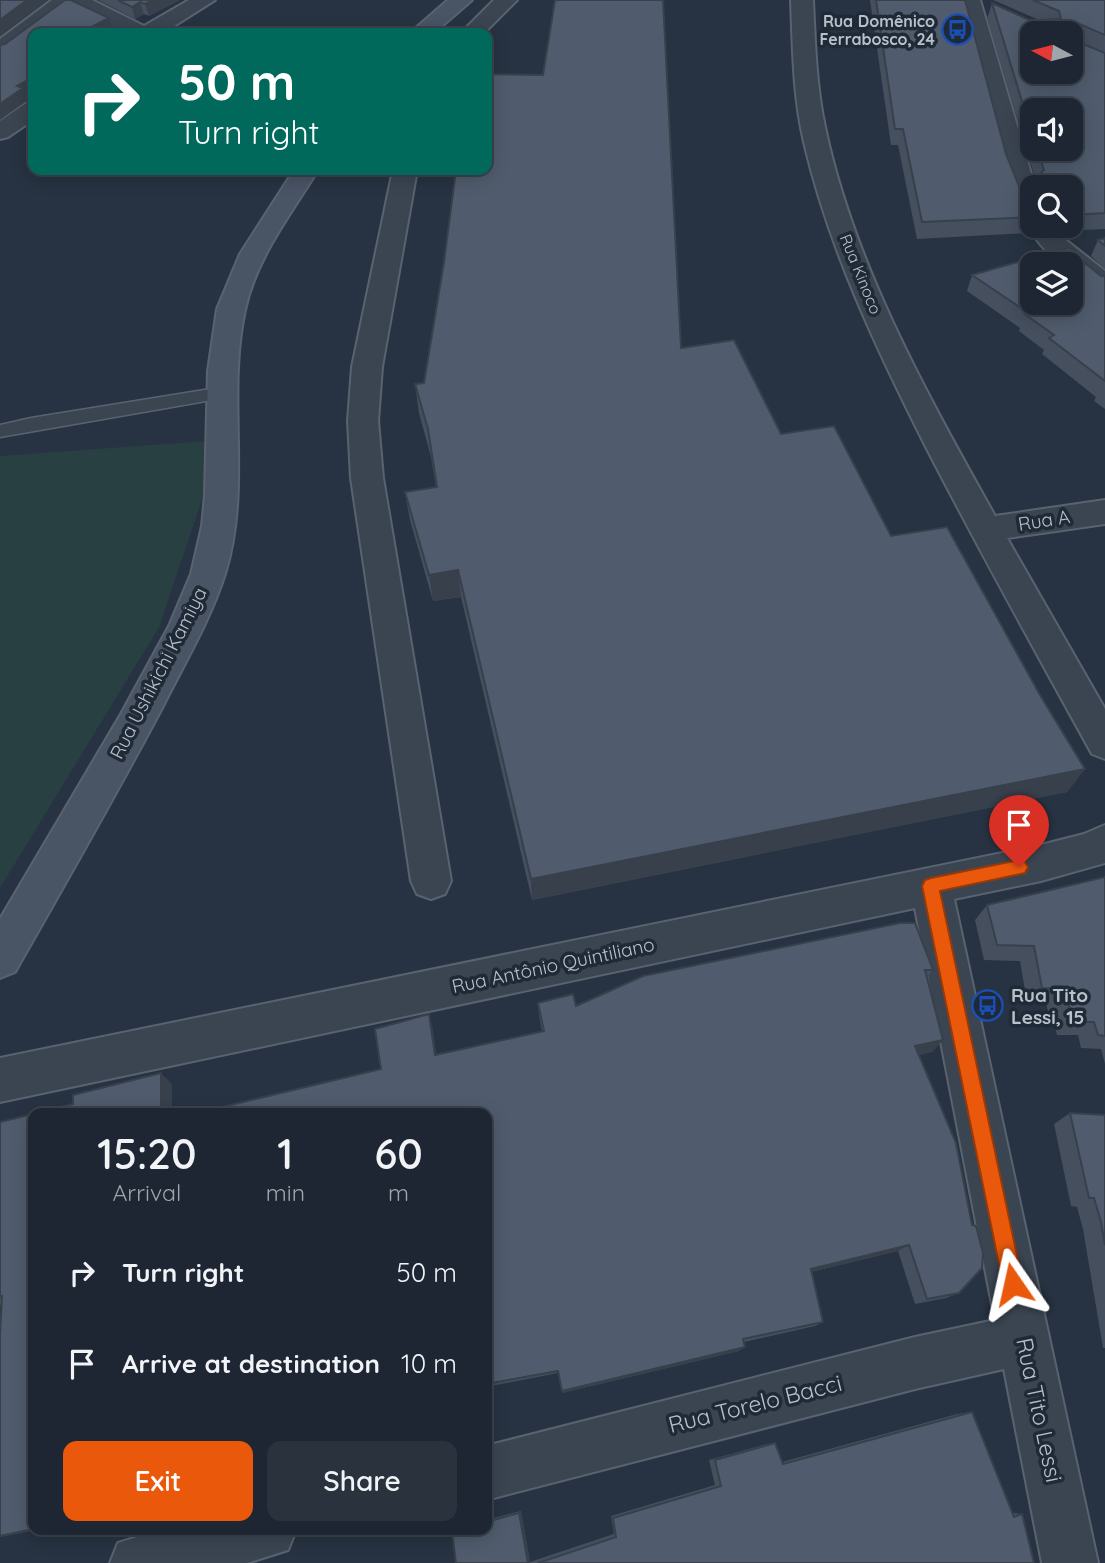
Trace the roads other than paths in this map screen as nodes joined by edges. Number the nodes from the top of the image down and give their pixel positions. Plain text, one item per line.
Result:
1 (66, 0) edge
2 (72, 0) edge
3 (204, 0) edge
4 (461, 0) edge
5 (506, 0) edge
6 (802, 0) edge
7 (976, 3) edge
8 (28, 28) edge
9 (28, 28) edge
10 (132, 28) edge
11 (156, 28) edge
12 (427, 28) edge
13 (477, 28) edge
14 (0, 49) edge
15 (28, 112) edge
16 (0, 132) edge
17 (303, 175) edge
18 (404, 175) edge
19 (1020, 181) edge
20 (1049, 238) edge
21 (1105, 285) edge
22 (223, 394) junction
23 (0, 431) edge
24 (1105, 512) edge
25 (984, 529) junction
26 (1105, 743) edge
27 (1105, 843) edge
28 (431, 881) dead end
29 (931, 886) junction
30 (0, 958) edge
31 (0, 1080) edge
32 (1024, 1339) junction
33 (492, 1471) edge
34 (248, 1535) edge
35 (138, 1563) edge
36 (1070, 1563) edge

1 - 9 street
2 - 10 street
3 - 11 street
4 - 12 main road
5 - 13 street
6 - 25 street, Rua Kinoco
7 - 19 street
8 - 14 street
15 - 16 street
17 - 22 main road, Rua Ushikichi Kamiya
18 - 28 street
20 - 21 street
22 - 23 lane
22 - 30 main road, Rua Ushikichi Kamiya
24 - 25 street, Rua A
25 - 26 street
27 - 29 street, Rua Antônio Quintiliano
29 - 31 street, Rua Antônio Quintiliano
29 - 32 street, Rua Tito Lessi
32 - 33 street, Rua Torelo Bacci
32 - 36 street, Rua Tito Lessi
34 - 35 street

